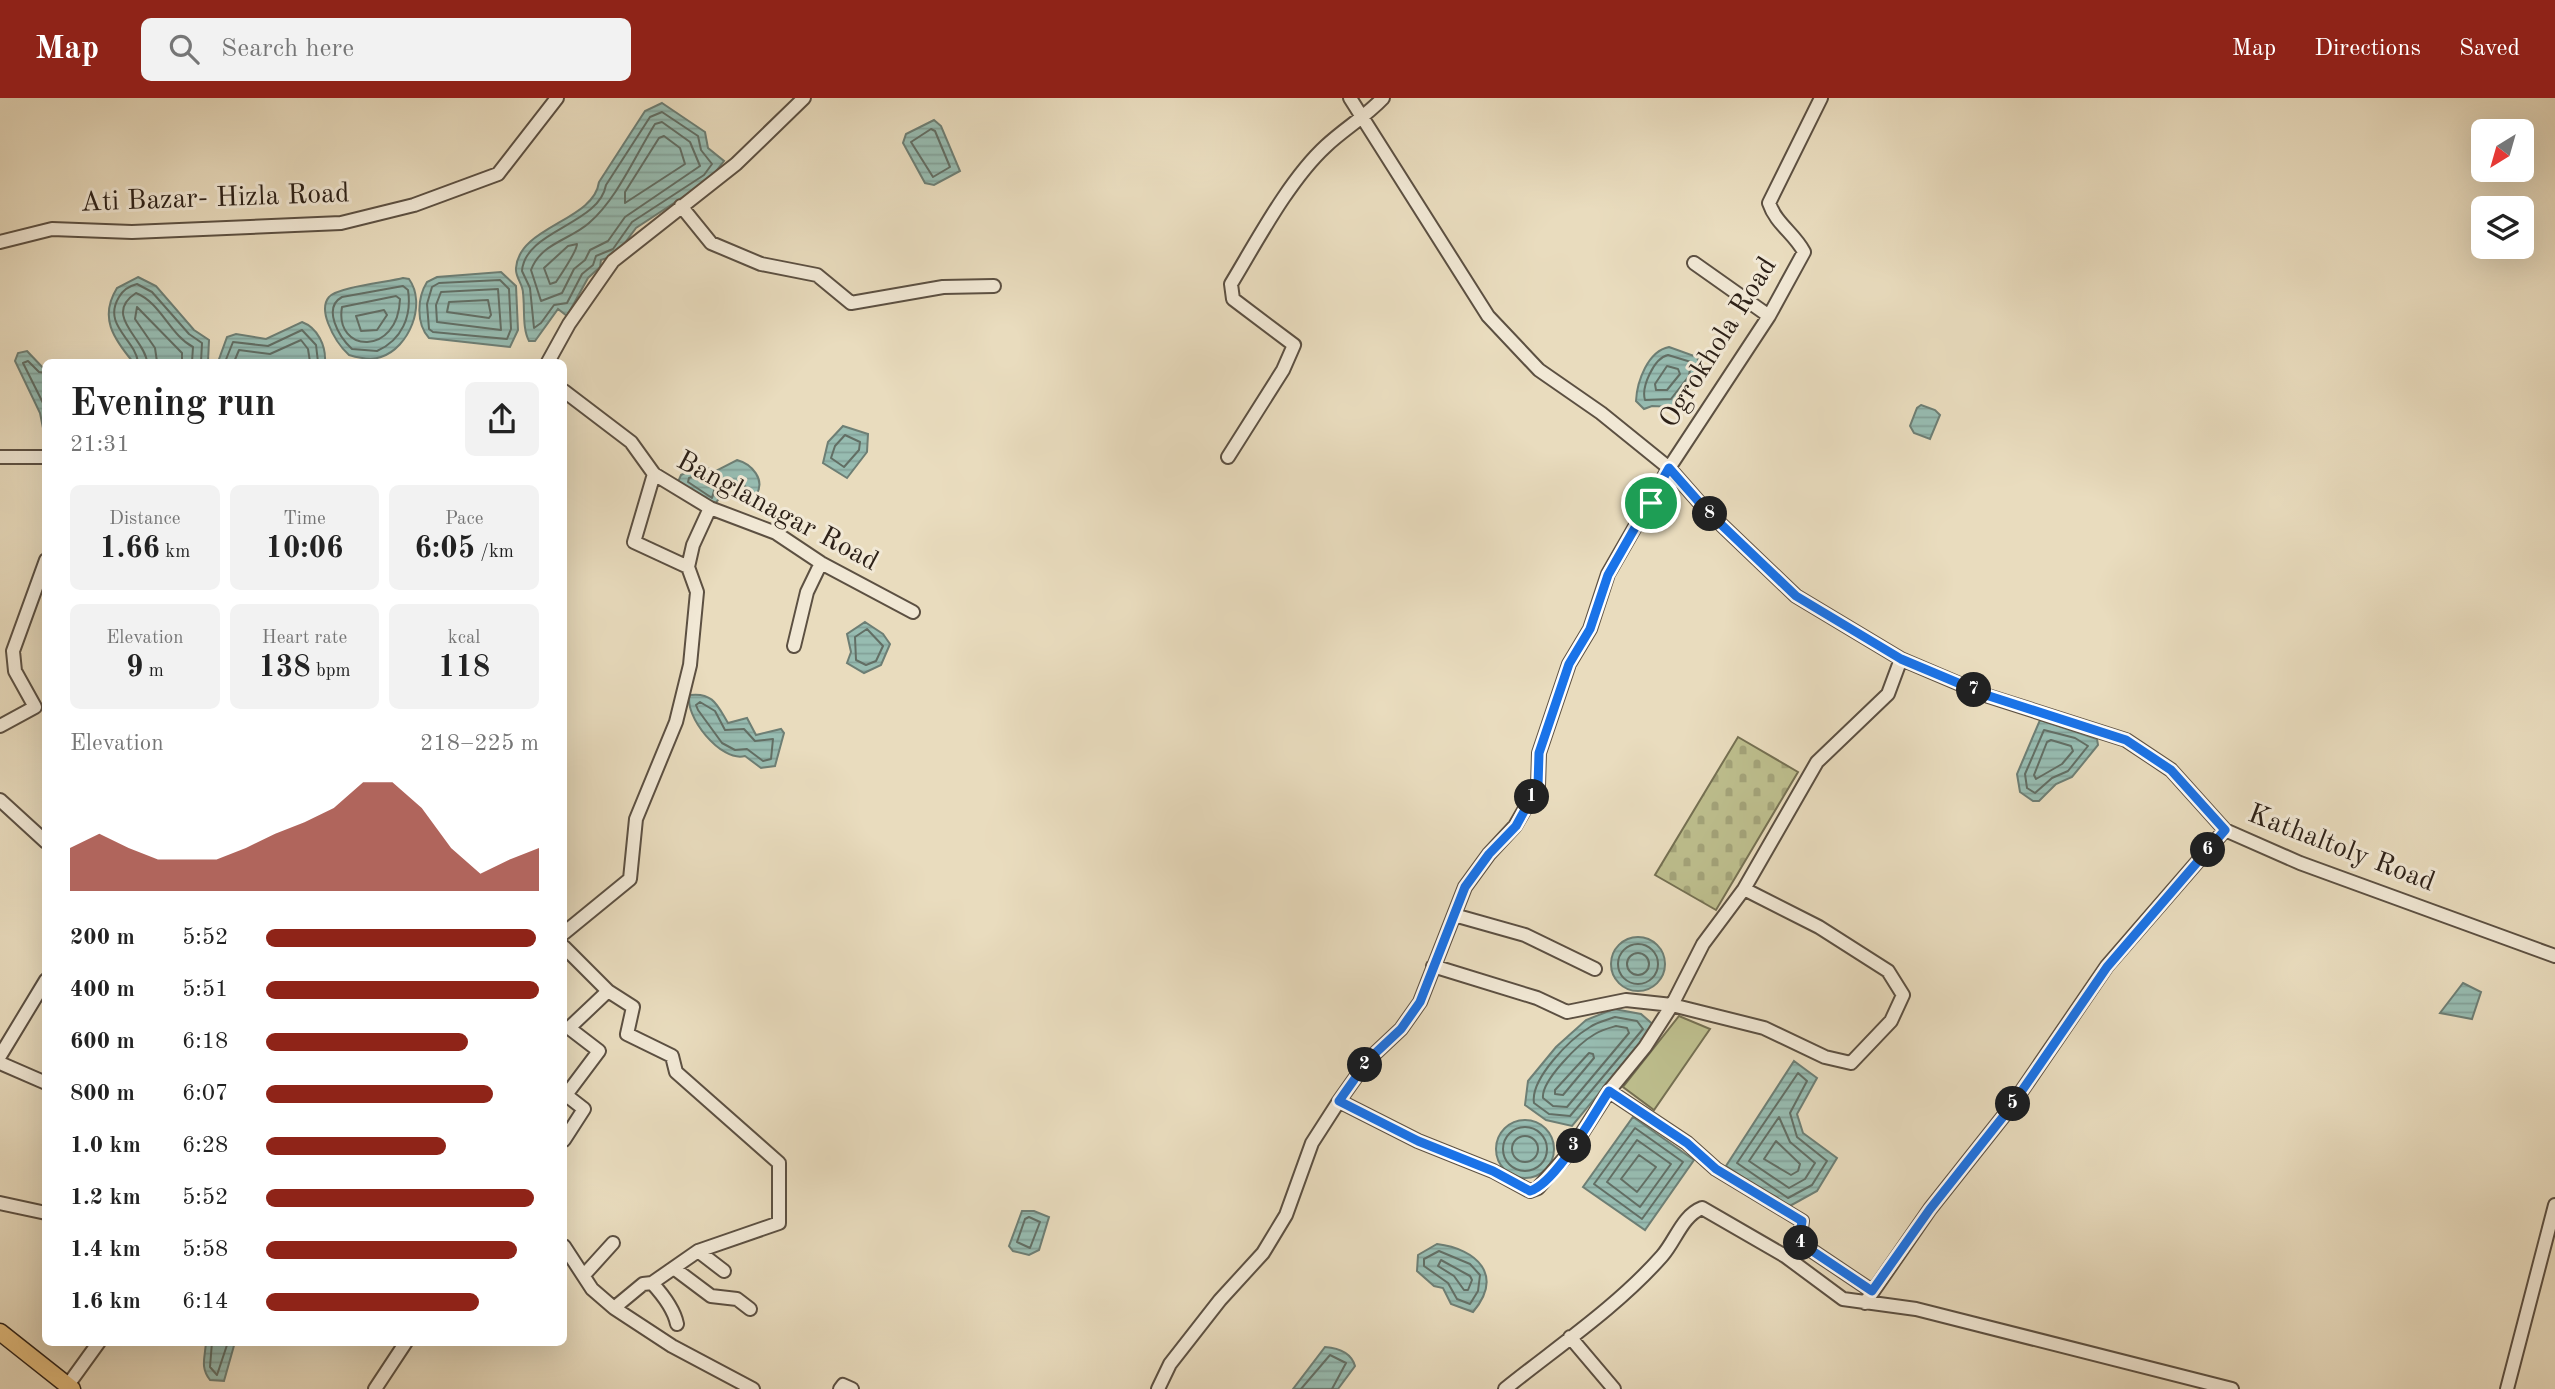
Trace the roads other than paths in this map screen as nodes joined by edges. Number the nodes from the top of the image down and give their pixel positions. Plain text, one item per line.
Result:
1 (557, 98) edge
2 (804, 98) edge
3 (1350, 98) edge
4 (1383, 98) edge
5 (1821, 98) edge
6 (1362, 120) junction
7 (681, 206) junction
8 (0, 242) edge
9 (1694, 263) dead end
10 (994, 286) dead end
11 (1769, 316) junction
12 (550, 359) edge
13 (567, 393) edge
14 (0, 457) edge
15 (42, 457) edge
16 (1228, 457) dead end
17 (1669, 468) junction
18 (654, 474) junction
19 (710, 508) junction
20 (821, 563) junction
21 (688, 567) junction
22 (42, 570) edge
23 (913, 612) dead end
24 (794, 646) dead end
25 (1901, 659) junction
26 (0, 726) edge
27 (0, 800) edge
28 (2225, 830) junction
29 (42, 838) edge
30 (1744, 889) junction
31 (1454, 915) junction
32 (567, 931) edge
33 (567, 950) edge
34 (2555, 956) edge
35 (1433, 966) junction
36 (1595, 969) dead end
37 (42, 987) edge
38 (608, 990) junction
39 (1672, 1005) junction
40 (0, 1056) edge
41 (0, 1063) edge
42 (42, 1081) edge
43 (1609, 1091) junction
44 (567, 1094) edge
45 (567, 1096) edge
46 (1339, 1101) junction
47 (567, 1135) edge
48 (0, 1203) edge
49 (2555, 1205) edge
50 (42, 1212) edge
51 (613, 1243) dead end
52 (567, 1250) edge
53 (698, 1251) junction
54 (675, 1269) junction
55 (724, 1271) dead end
56 (584, 1275) junction
57 (652, 1283) junction
58 (1872, 1291) junction
59 (1865, 1303) junction
60 (614, 1308) junction
61 (750, 1309) dead end
62 (677, 1325) dead end
63 (1570, 1337) junction
64 (2, 1338) edge
65 (96, 1346) edge
66 (403, 1346) edge
67 (70, 1387) edge
68 (375, 1389) edge
69 (753, 1389) edge
70 (840, 1389) edge
71 (852, 1389) edge
72 (1158, 1389) edge
73 (1505, 1389) edge
74 (1614, 1389) edge
75 (2232, 1389) edge
76 (2507, 1389) edge

1 - 8 street, Ati Bazar- Hizla Road
2 - 7 street
3 - 6 street, Kathaltoly Road
4 - 6 street
5 - 11 street, Ogrokhola Road
6 - 16 street
6 - 17 street, Kathaltoly Road
7 - 10 street
7 - 12 street
9 - 11 street
11 - 17 street, Ogrokhola Road
13 - 18 street, Banglanagar Road
14 - 15 street
17 - 25 street, Kathaltoly Road
17 - 31 street, Ogrokhola Road
18 - 19 street, Banglanagar Road
18 - 21 street
19 - 20 street, Banglanagar Road
19 - 21 street
20 - 23 street, Banglanagar Road
20 - 24 street
21 - 32 street
22 - 26 street
25 - 28 street, Kathaltoly Road
25 - 30 street
27 - 29 street
28 - 34 street, Kathaltoly Road
28 - 58 street
30 - 39 street
30 - 39 street
31 - 35 street, Ogrokhola Road
31 - 36 street
33 - 38 street
35 - 39 street
35 - 46 street, Ogrokhola Road
37 - 40 street
38 - 44 street
38 - 53 street
39 - 43 street
41 - 42 street
43 - 46 street
43 - 58 street
45 - 47 street
46 - 72 street, Ogrokhola Road
48 - 50 street
49 - 76 street
51 - 56 street
52 - 56 street
53 - 54 street
53 - 55 street
54 - 57 street
54 - 61 street
56 - 60 street
57 - 60 street
57 - 62 street
58 - 59 street
59 - 63 street
59 - 75 street
60 - 69 street
63 - 73 street
63 - 74 street
64 - 67 main road
65 - 67 street
66 - 68 street
70 - 71 street

